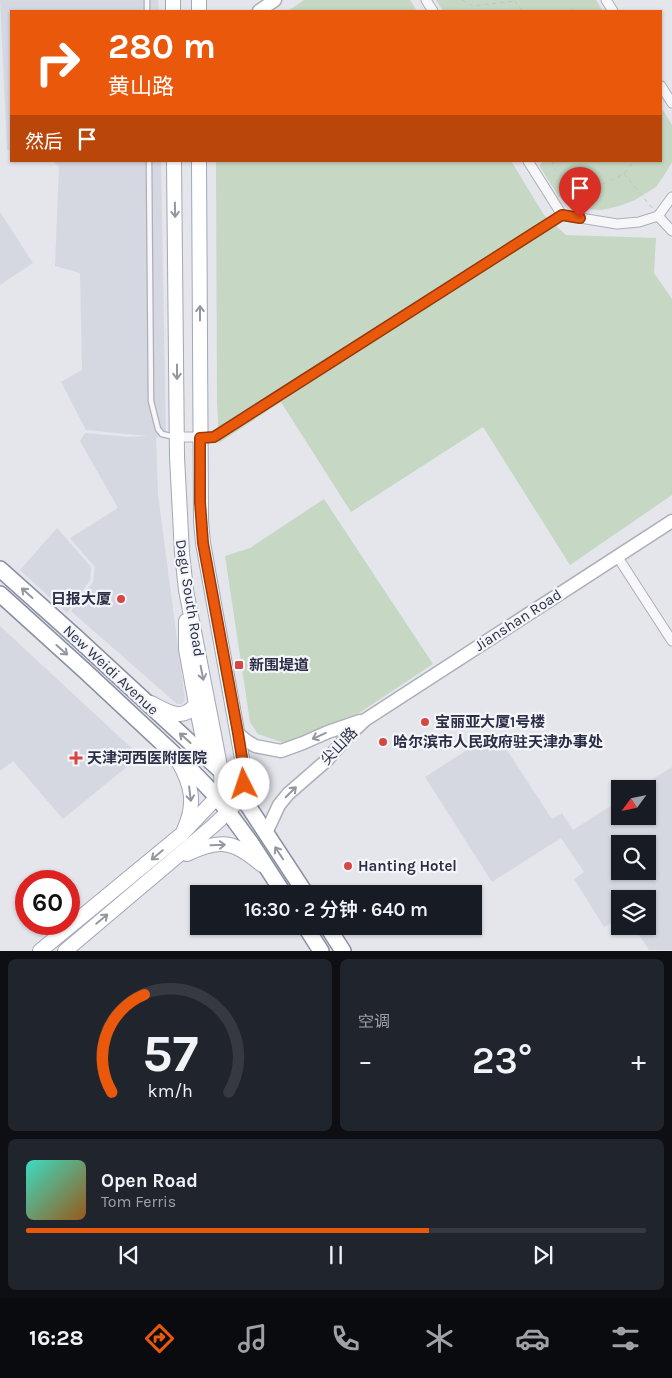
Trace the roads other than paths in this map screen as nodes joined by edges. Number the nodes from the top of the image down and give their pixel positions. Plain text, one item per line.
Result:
1 (275, 0) edge
2 (260, 10) edge
3 (662, 88) edge
4 (672, 103) edge
5 (148, 162) edge
6 (174, 162) edge
7 (199, 162) edge
8 (529, 162) edge
9 (672, 197) edge
10 (562, 215) junction
11 (658, 216) junction
12 (672, 231) edge
13 (176, 437) junction
14 (200, 438) junction
15 (672, 521) edge
16 (617, 556) junction
17 (0, 569) edge
18 (186, 590) junction
19 (0, 594) edge
20 (672, 641) edge
21 (143, 699) junction
22 (196, 704) junction
23 (365, 720) junction
24 (238, 733) junction
25 (175, 756) junction
26 (221, 771) junction
27 (241, 795) junction
28 (217, 797) junction
29 (228, 811) junction
30 (266, 833) junction
31 (182, 834) junction
32 (173, 860) junction
33 (270, 872) junction
34 (278, 885) edge
35 (300, 885) edge
36 (311, 935) edge
37 (333, 935) edge
38 (40, 950) edge
39 (65, 950) edge
40 (321, 950) edge
41 (343, 950) edge

1 - 2 main road
3 - 4 street
5 - 13 lane
6 -> 13 main road, Dagu South Road
14 -> 7 main road, Dagu South Road
8 - 10 street
9 - 11 street
10 - 11 street
10 - 14 street
11 - 12 street
13 - 14 street
13 - 18 main road, Dagu South Road
14 - 24 main road, Dagu South Road
15 - 16 main road, Jianshan Road
16 - 20 street
16 - 23 main road, Jianshan Road
21 -> 17 highway, New Weidi Avenue
18 - 22 main road
18 -> 26 main road, Dagu South Road
19 -> 25 highway, New Weidi Avenue
21 - 22 main road
26 -> 21 highway, New Weidi Avenue
22 - 26 main road
23 -> 24 main road, 尖山路
30 -> 23 main road, 尖山路
24 - 27 main road, Dagu South Road
25 - 28 highway, New Weidi Avenue
25 -> 31 main road
26 - 27 highway, New Weidi Avenue
26 - 28 main road, Dagu South Road
27 - 29 main road
27 - 30 highway, New Weidi Avenue
28 - 29 highway, New Weidi Avenue
28 - 31 main road
29 - 32 main road
29 - 33 highway, New Weidi Avenue
35 -> 30 highway, New Weidi Avenue
31 -> 38 main road
32 -> 33 main road
39 -> 32 main road
33 - 34 highway, New Weidi Avenue
36 - 40 highway
37 - 41 highway

